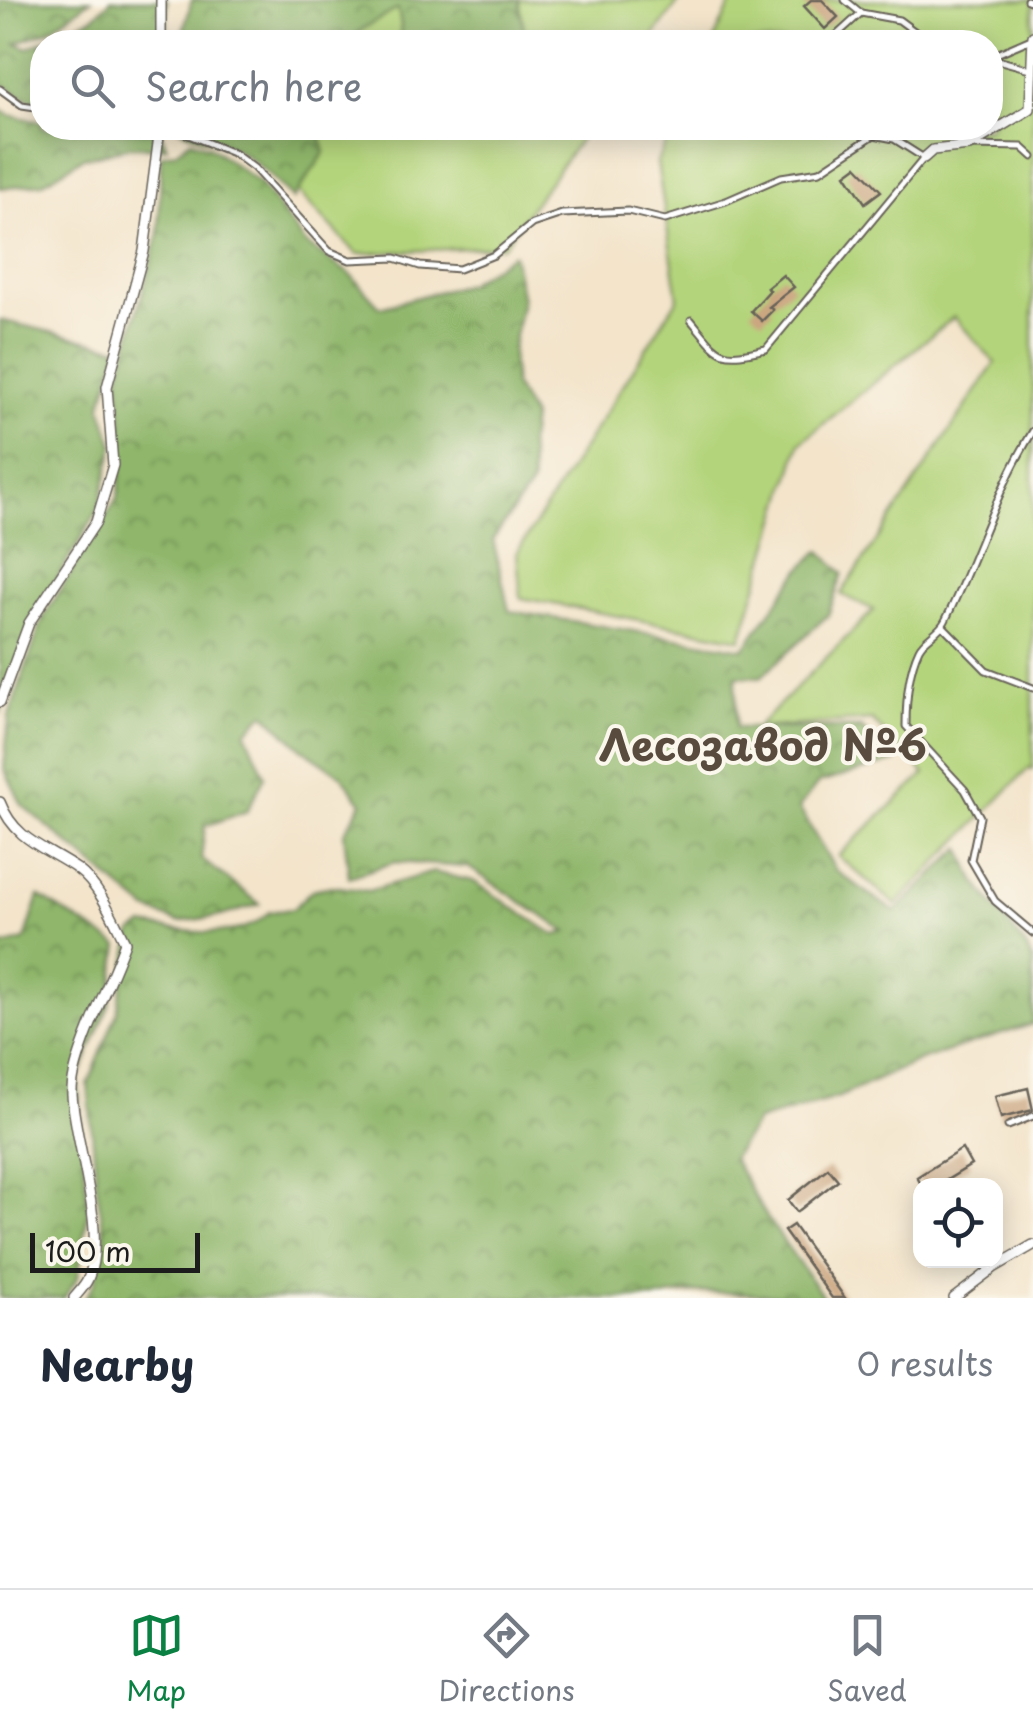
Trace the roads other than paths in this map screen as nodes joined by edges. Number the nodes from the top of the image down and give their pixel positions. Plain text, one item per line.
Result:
1 (161, 0) edge
2 (845, 0) edge
3 (861, 13) junction
4 (161, 30) edge
5 (842, 30) edge
6 (910, 30) edge
7 (1032, 38) edge
8 (1003, 51) edge
9 (1003, 61) edge
10 (1032, 69) edge
11 (0, 89) edge
12 (30, 106) edge
13 (1031, 108) edge
14 (1003, 125) edge
15 (158, 140) edge
16 (202, 140) edge
17 (866, 140) edge
18 (897, 140) edge
19 (979, 140) edge
20 (969, 146) junction
21 (1033, 157) edge
22 (924, 158) junction
23 (691, 320) dead end
24 (1033, 431) edge
25 (943, 626) junction
26 (1033, 688) edge
27 (0, 702) edge
28 (0, 802) edge
29 (1033, 933) edge
30 (1033, 1116) edge
31 (1008, 1126) dead end
32 (1033, 1246) edge
33 (74, 1298) edge
34 (954, 1298) edge

1 - 4 street
2 - 3 lane
3 - 5 lane
3 - 6 lane
7 - 8 lane
7 - 10 street
9 - 10 lane
10 - 13 street
11 - 12 lane
13 - 14 street
15 - 27 street
16 - 17 lane
18 - 22 lane
19 - 20 street
20 - 21 lane
20 - 22 street
22 - 23 lane
24 - 25 lane
25 - 26 lane
25 - 29 lane
28 - 33 street
30 - 31 lane
32 - 34 street

